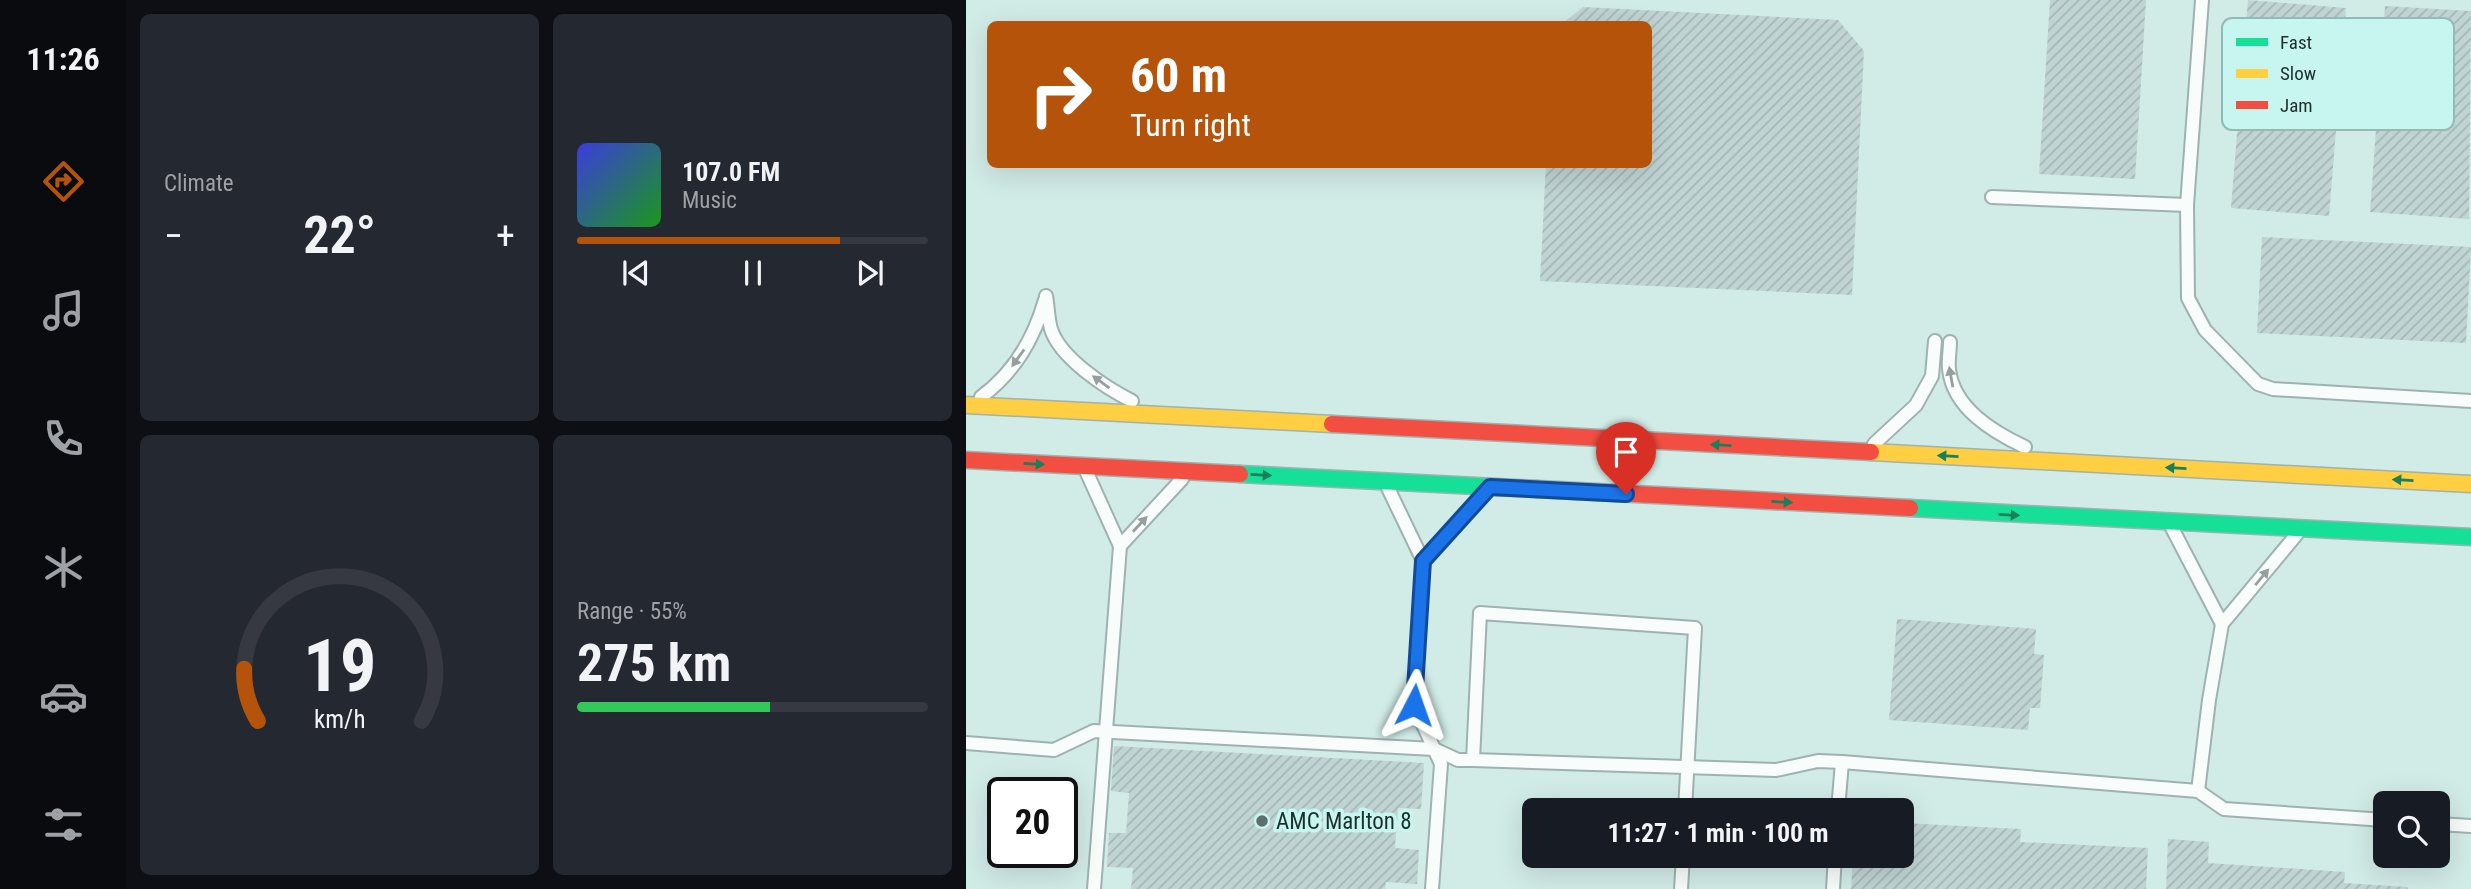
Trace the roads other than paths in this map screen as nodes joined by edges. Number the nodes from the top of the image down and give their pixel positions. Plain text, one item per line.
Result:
1 (2202, 0) edge
2 (1992, 197) dead end
3 (2187, 205) junction
4 (1935, 341) dead end
5 (1950, 342) dead end
6 (2471, 401) edge
7 (968, 405) edge
8 (1161, 415) junction
9 (1864, 452) junction
10 (966, 460) edge
11 (2057, 462) junction
12 (1084, 466) junction
13 (1189, 472) junction
14 (1385, 482) junction
15 (2471, 484) edge
16 (1490, 487) junction
17 (2169, 523) junction
18 (2301, 529) junction
19 (2471, 537) edge
20 (1120, 546) junction
21 (1423, 561) junction
22 (2222, 624) junction
23 (1106, 732) junction
24 (966, 743) edge
25 (1434, 749) junction
26 (1473, 760) junction
27 (1842, 762) junction
28 (1688, 767) junction
29 (2198, 791) junction
30 (1686, 798) edge
31 (1839, 798) edge
32 (2373, 819) edge
33 (2450, 825) edge
34 (2471, 826) edge
35 (1682, 868) edge
36 (1834, 868) edge
37 (1094, 889) edge
38 (1432, 889) edge
39 (1681, 889) edge
40 (1833, 889) edge

1 - 3 lane
2 - 3 lane
3 - 6 lane
4 - 9 lane
11 -> 5 lane
7 - 8 highway
8 -> 7 lane
9 -> 8 highway
11 -> 9 highway
10 -> 12 highway
15 -> 11 highway
12 - 13 highway
12 - 20 lane
13 -> 14 highway
20 -> 13 lane
14 - 16 highway
14 - 21 lane
16 -> 17 highway
16 - 21 lane
17 - 18 highway
17 - 22 lane
18 - 19 highway
22 -> 18 lane
20 - 23 lane
21 - 25 lane
22 - 29 lane
23 - 24 lane
23 - 25 lane
23 - 37 lane
25 - 26 lane
25 - 38 lane
26 - 28 lane
26 - 28 lane
27 - 28 lane
27 - 29 lane
27 - 31 lane
28 - 30 lane
29 - 32 lane
33 - 34 lane
35 - 39 lane
36 - 40 lane

